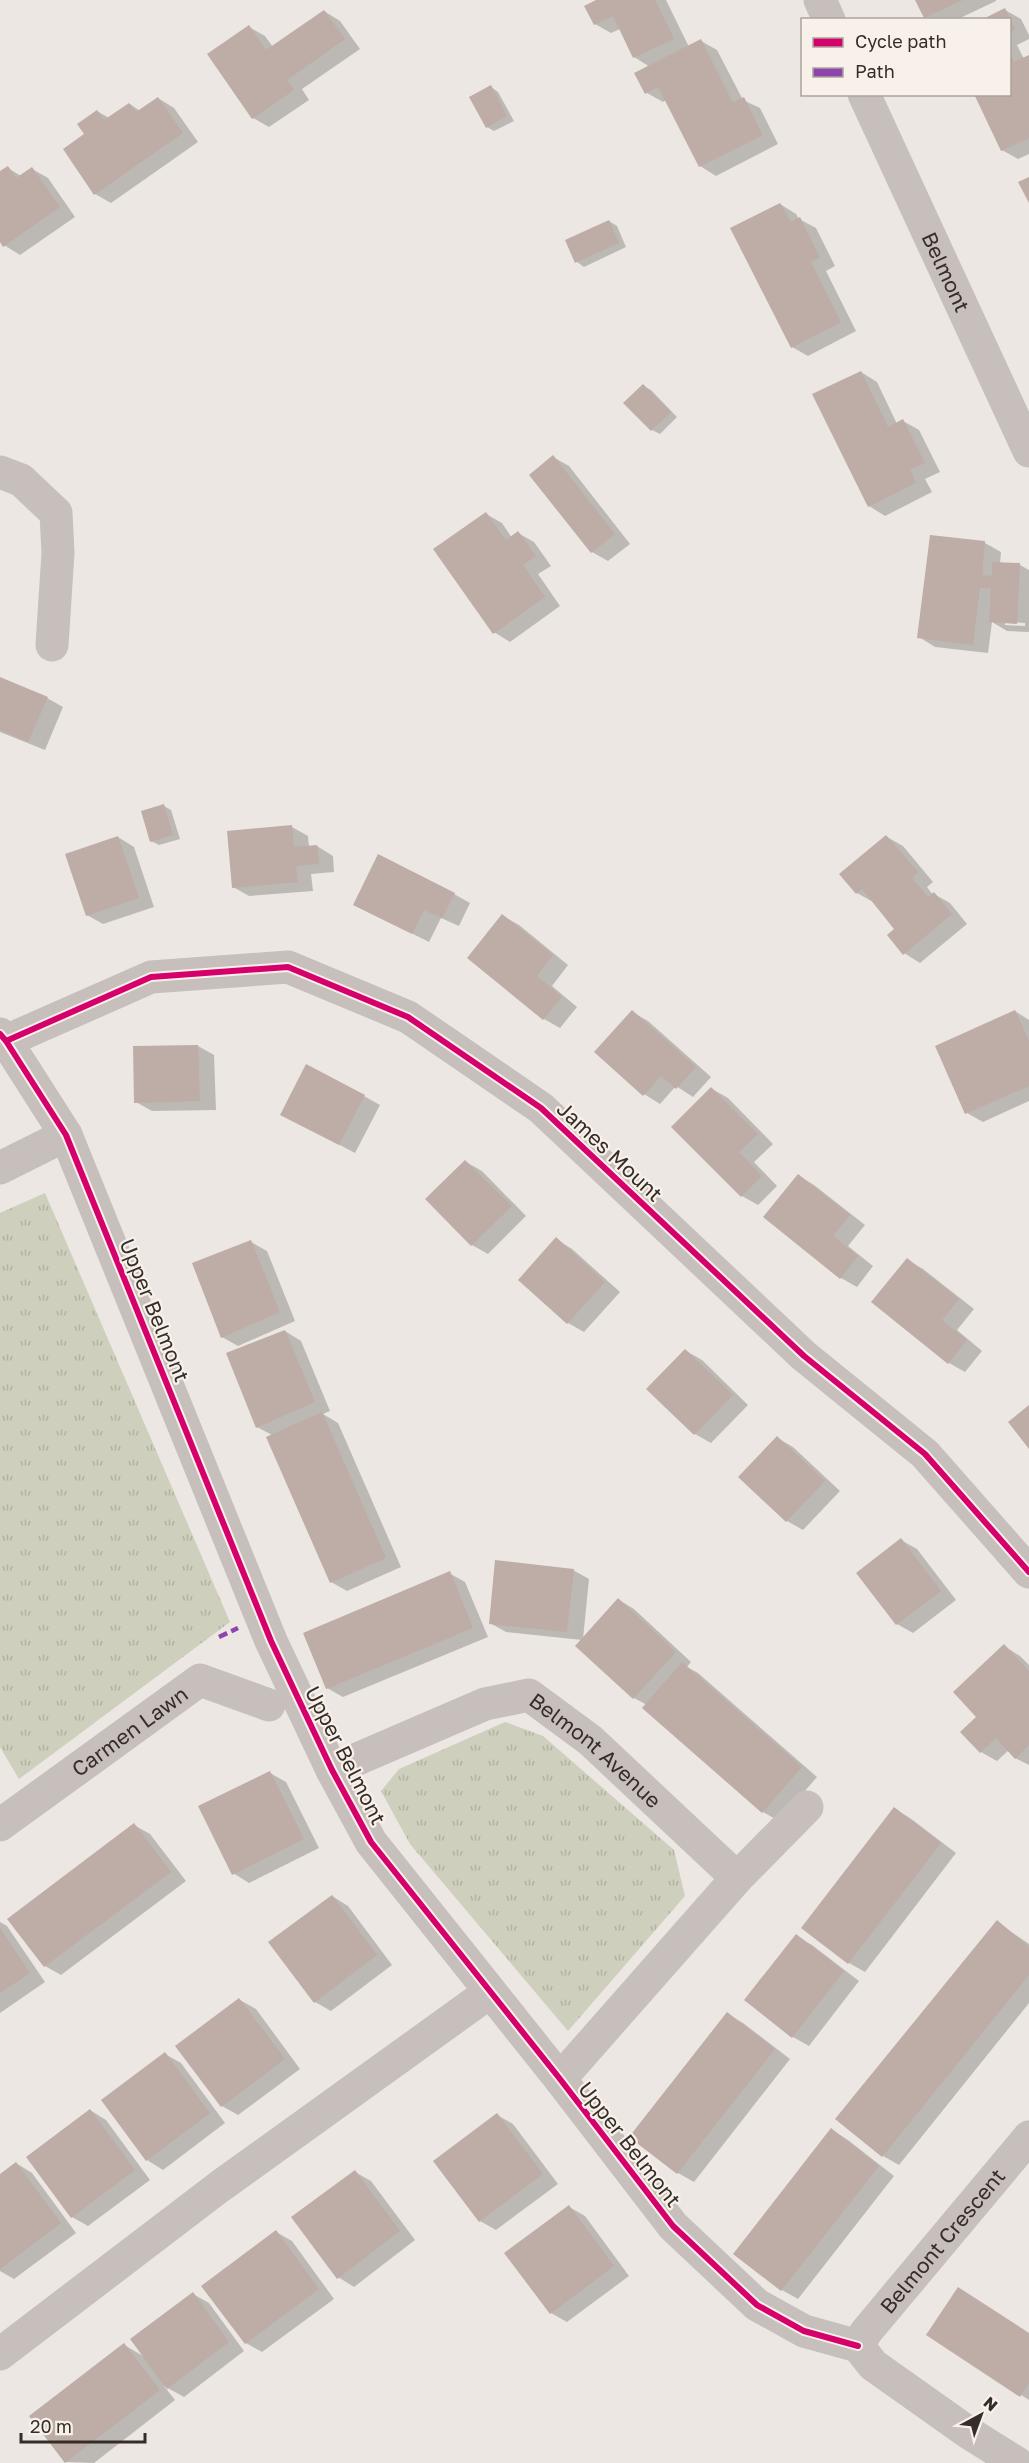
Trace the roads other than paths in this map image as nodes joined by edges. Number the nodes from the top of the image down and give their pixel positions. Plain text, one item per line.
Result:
1 (820, 0) edge
2 (829, 18) edge
3 (865, 96) edge
4 (1029, 451) edge
5 (0, 472) edge
6 (52, 645) dead end
7 (3, 1037) edge
8 (66, 1135) junction
9 (0, 1168) edge
10 (1029, 1572) edge
11 (269, 1706) dead end
12 (332, 1770) junction
13 (807, 1807) dead end
14 (0, 1824) edge
15 (737, 1878) junction
16 (490, 1992) junction
17 (560, 2079) junction
18 (1029, 2137) edge
19 (858, 2346) junction
20 (0, 2354) edge
21 (1017, 2463) edge

1 - 2 street
3 - 4 street, Belmont
5 - 6 street
7 - 8 street, Upper Belmont
7 - 10 street, James Mount
8 - 9 street
8 - 12 street, Upper Belmont
11 - 14 street, Carmen Lawn
12 - 15 street, Belmont Avenue
12 - 16 street, Upper Belmont
13 - 15 street
15 - 17 street
16 - 17 street, Upper Belmont
16 - 20 street
17 - 19 street, Upper Belmont
18 - 19 street, Belmont Crescent
19 - 21 street

